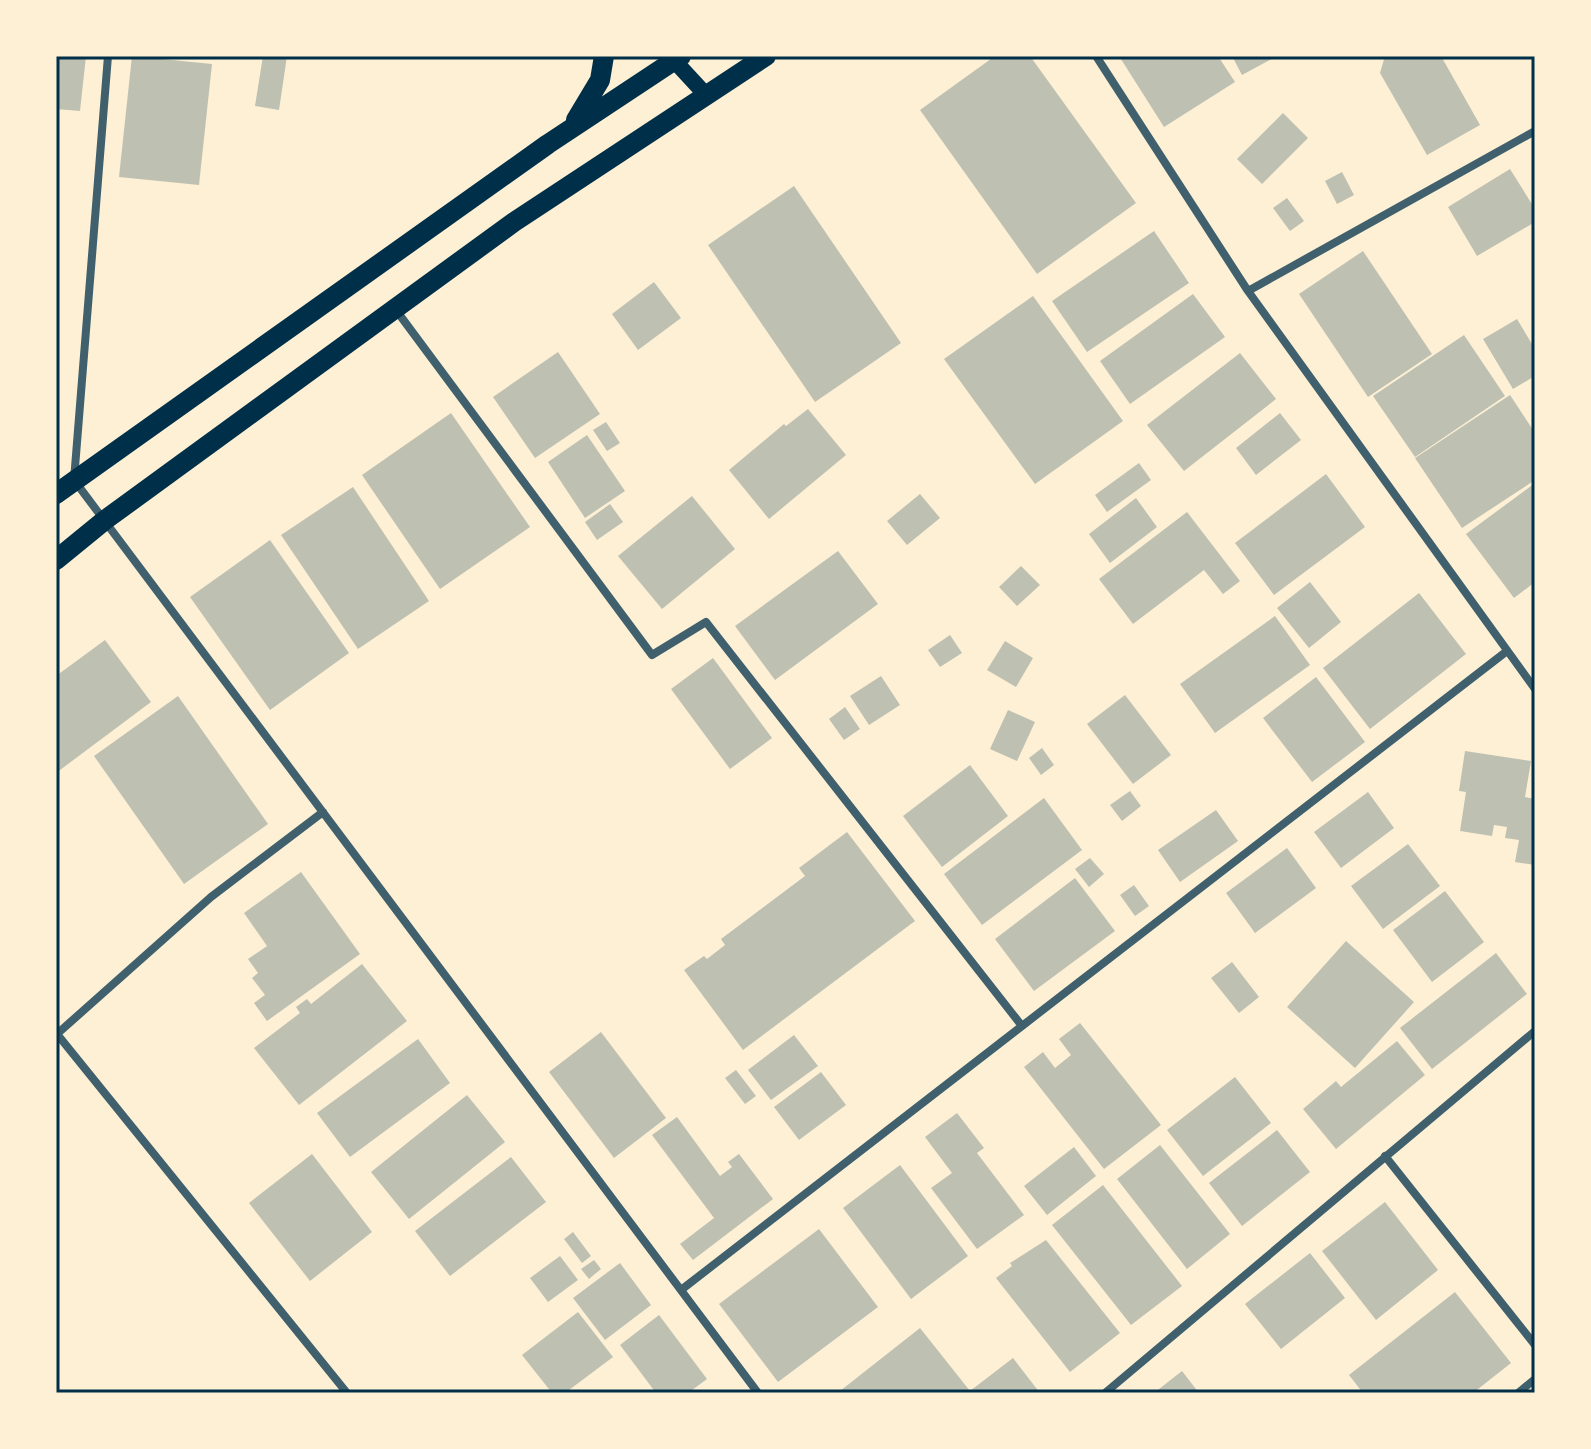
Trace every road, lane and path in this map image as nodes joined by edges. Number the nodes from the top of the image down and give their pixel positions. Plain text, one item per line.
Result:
1 (108, 56) edge
2 (604, 56) edge
3 (1096, 56) edge
4 (675, 57) edge
5 (753, 59) edge
6 (706, 95) junction
7 (1534, 134) edge
8 (548, 144) junction
9 (1248, 291) junction
10 (395, 309) junction
11 (74, 480) junction
12 (56, 494) edge
13 (105, 520) junction
14 (56, 560) edge
15 (1507, 651) junction
16 (1535, 689) edge
17 (323, 812) junction
18 (1022, 1026) junction
19 (1535, 1031) edge
20 (57, 1035) edge
21 (1385, 1156) junction
22 (681, 1290) junction
23 (1535, 1345) edge
24 (1535, 1379) edge
25 (347, 1393) edge
26 (758, 1393) edge
27 (1105, 1393) edge
28 (1518, 1393) edge

1 - 11 street
2 - 8 main road
3 - 9 street
4 - 6 main road
4 - 8 main road
5 - 6 main road
6 - 10 main road
7 - 9 street
8 - 11 main road
9 - 15 street
10 - 13 main road
10 - 18 street
11 - 12 main road
11 - 13 street
13 - 14 main road
13 - 17 street
15 - 16 street
15 - 18 street
17 - 20 street
17 - 22 street
18 - 22 street
19 - 21 street
20 - 25 street
21 - 23 street
21 - 27 street
22 - 26 street
24 - 28 street

